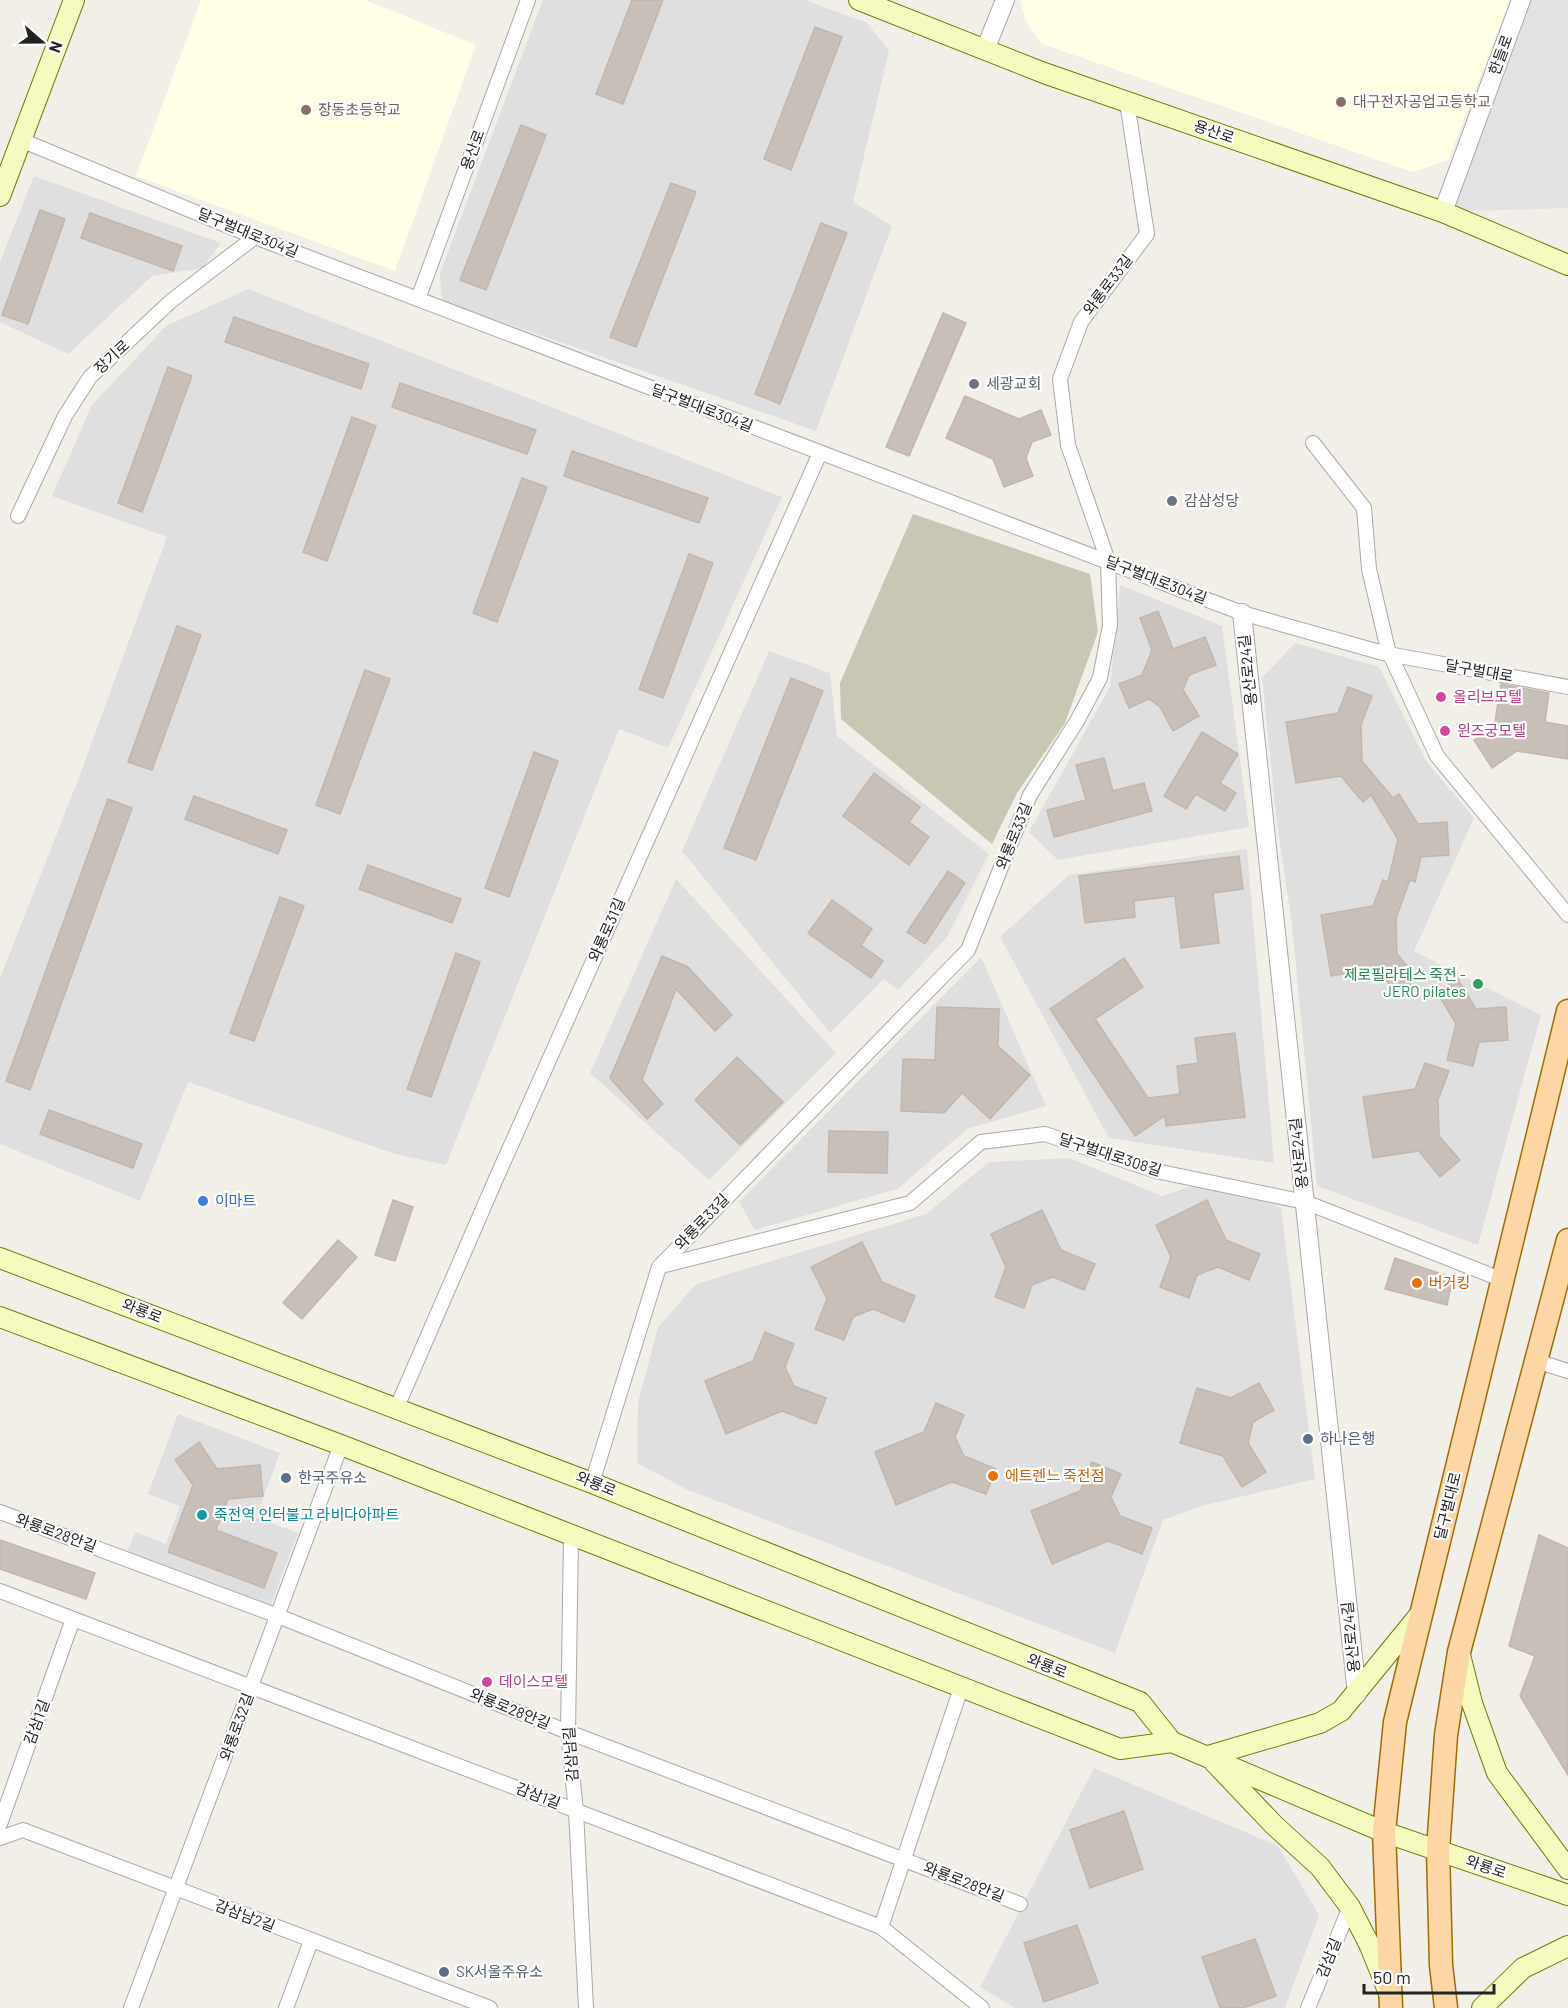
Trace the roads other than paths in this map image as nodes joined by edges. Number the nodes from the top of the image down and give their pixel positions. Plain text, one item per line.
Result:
1 (74, 0) edge
2 (528, 0) edge
3 (859, 0) edge
4 (1005, 0) edge
5 (1521, 0) edge
6 (986, 50) junction
7 (1127, 102) junction
8 (21, 140) junction
9 (0, 196) edge
10 (1443, 212) junction
11 (255, 237) junction
12 (1568, 265) edge
13 (418, 299) junction
14 (1313, 443) dead end
15 (820, 453) junction
16 (18, 516) dead end
17 (1108, 561) junction
18 (1242, 613) junction
19 (1389, 654) junction
20 (1568, 687) edge
21 (1568, 915) edge
22 (1568, 1011) edge
23 (1305, 1202) junction
24 (1568, 1240) edge
25 (0, 1258) edge
26 (659, 1267) junction
27 (1503, 1280) junction
28 (0, 1317) edge
29 (1536, 1361) junction
30 (1568, 1371) edge
31 (397, 1407) junction
32 (341, 1445) junction
33 (592, 1483) junction
34 (0, 1512) edge
35 (571, 1536) junction
36 (0, 1591) edge
37 (1422, 1612) junction
38 (278, 1616) junction
39 (73, 1619) junction
40 (1459, 1652) junction
41 (252, 1687) junction
42 (961, 1688) junction
43 (1357, 1694) junction
44 (568, 1732) junction
45 (1172, 1742) junction
46 (1208, 1756) junction
47 (576, 1810) junction
48 (0, 1824) edge
49 (1384, 1832) junction
50 (0, 1838) edge
51 (1438, 1850) junction
52 (905, 1859) junction
53 (1568, 1869) edge
54 (176, 1890) junction
55 (1568, 1896) edge
56 (1020, 1904) dead end
57 (1350, 1907) junction
58 (881, 1927) junction
59 (311, 1941) junction
60 (1568, 1946) edge
61 (1390, 2002) edge
62 (131, 2008) edge
63 (286, 2008) edge
64 (490, 2008) edge
65 (586, 2008) edge
66 (982, 2008) edge
67 (1308, 2008) edge
68 (1446, 2008) edge
69 (1482, 2008) edge

1 - 8 main road
2 - 13 street, 용산로
3 - 6 main road, 용산로
4 - 6 street
5 - 10 street, 한들로
6 - 7 main road, 용산로
7 - 10 main road, 용산로
7 - 17 street, 와룡로33길
8 - 9 main road
8 - 11 street, 달구벌대로304길
10 - 12 main road, 용산로
11 - 13 street, 달구벌대로304길
11 - 16 street, 장기로
13 - 15 street, 달구벌대로304길
14 - 19 street
15 - 17 street, 달구벌대로304길
15 - 31 street, 와룡로31길
17 - 18 street, 달구벌대로304길
17 - 26 street, 와룡로33길
18 - 19 street, 달구벌대로304길
18 - 23 street, 용산로24길
19 - 20 street, 달구벌대로
19 - 21 street
22 - 27 main road, 달구벌대로
23 - 26 street, 달구벌대로308길
23 - 27 street, 달구벌대로308길
23 - 43 street, 용산로24길
24 - 29 main road
25 - 31 main road, 와룡로
26 - 33 street, 와룡로33길
27 - 37 main road, 달구벌대로
28 - 32 main road, 와룡로
29 - 30 street
29 - 40 main road
31 - 33 main road, 와룡로
32 - 35 main road, 와룡로
32 - 38 street, 와룡로32길
33 - 45 main road, 와룡로
34 - 38 street, 와룡로28안길
35 - 42 main road, 와룡로
35 - 44 street, 감삼남길
36 - 39 street, 감삼1길
37 - 43 main road
37 - 49 main road, 달구벌대로
38 - 41 street, 와룡로32길
38 - 44 street, 와룡로28안길
39 - 41 street, 감삼1길
39 - 48 street, 감삼1길
40 - 51 main road
40 - 53 main road
41 - 47 street, 감삼1길
41 - 54 street, 와룡로32길
42 - 45 main road, 와룡로
42 - 52 street
43 - 46 main road
44 - 47 street, 감삼남길
44 - 52 street, 와룡로28안길
45 - 46 main road, 와룡로
46 - 49 main road, 와룡로
46 - 57 main road
47 - 58 street, 감삼1길
47 - 65 street, 감삼남길
49 - 51 main road, 와룡로
49 - 61 main road, 달구벌대로
50 - 54 street, 감삼남2길
51 - 55 main road, 와룡로
51 - 68 main road
52 - 56 street, 와룡로28안길
52 - 58 street
54 - 59 street, 감삼남2길
54 - 62 street, 와룡로32길
57 - 61 main road
57 - 67 street, 감삼길
58 - 66 street, 감삼1길
59 - 63 street
59 - 64 street, 감삼남2길
60 - 69 main road

